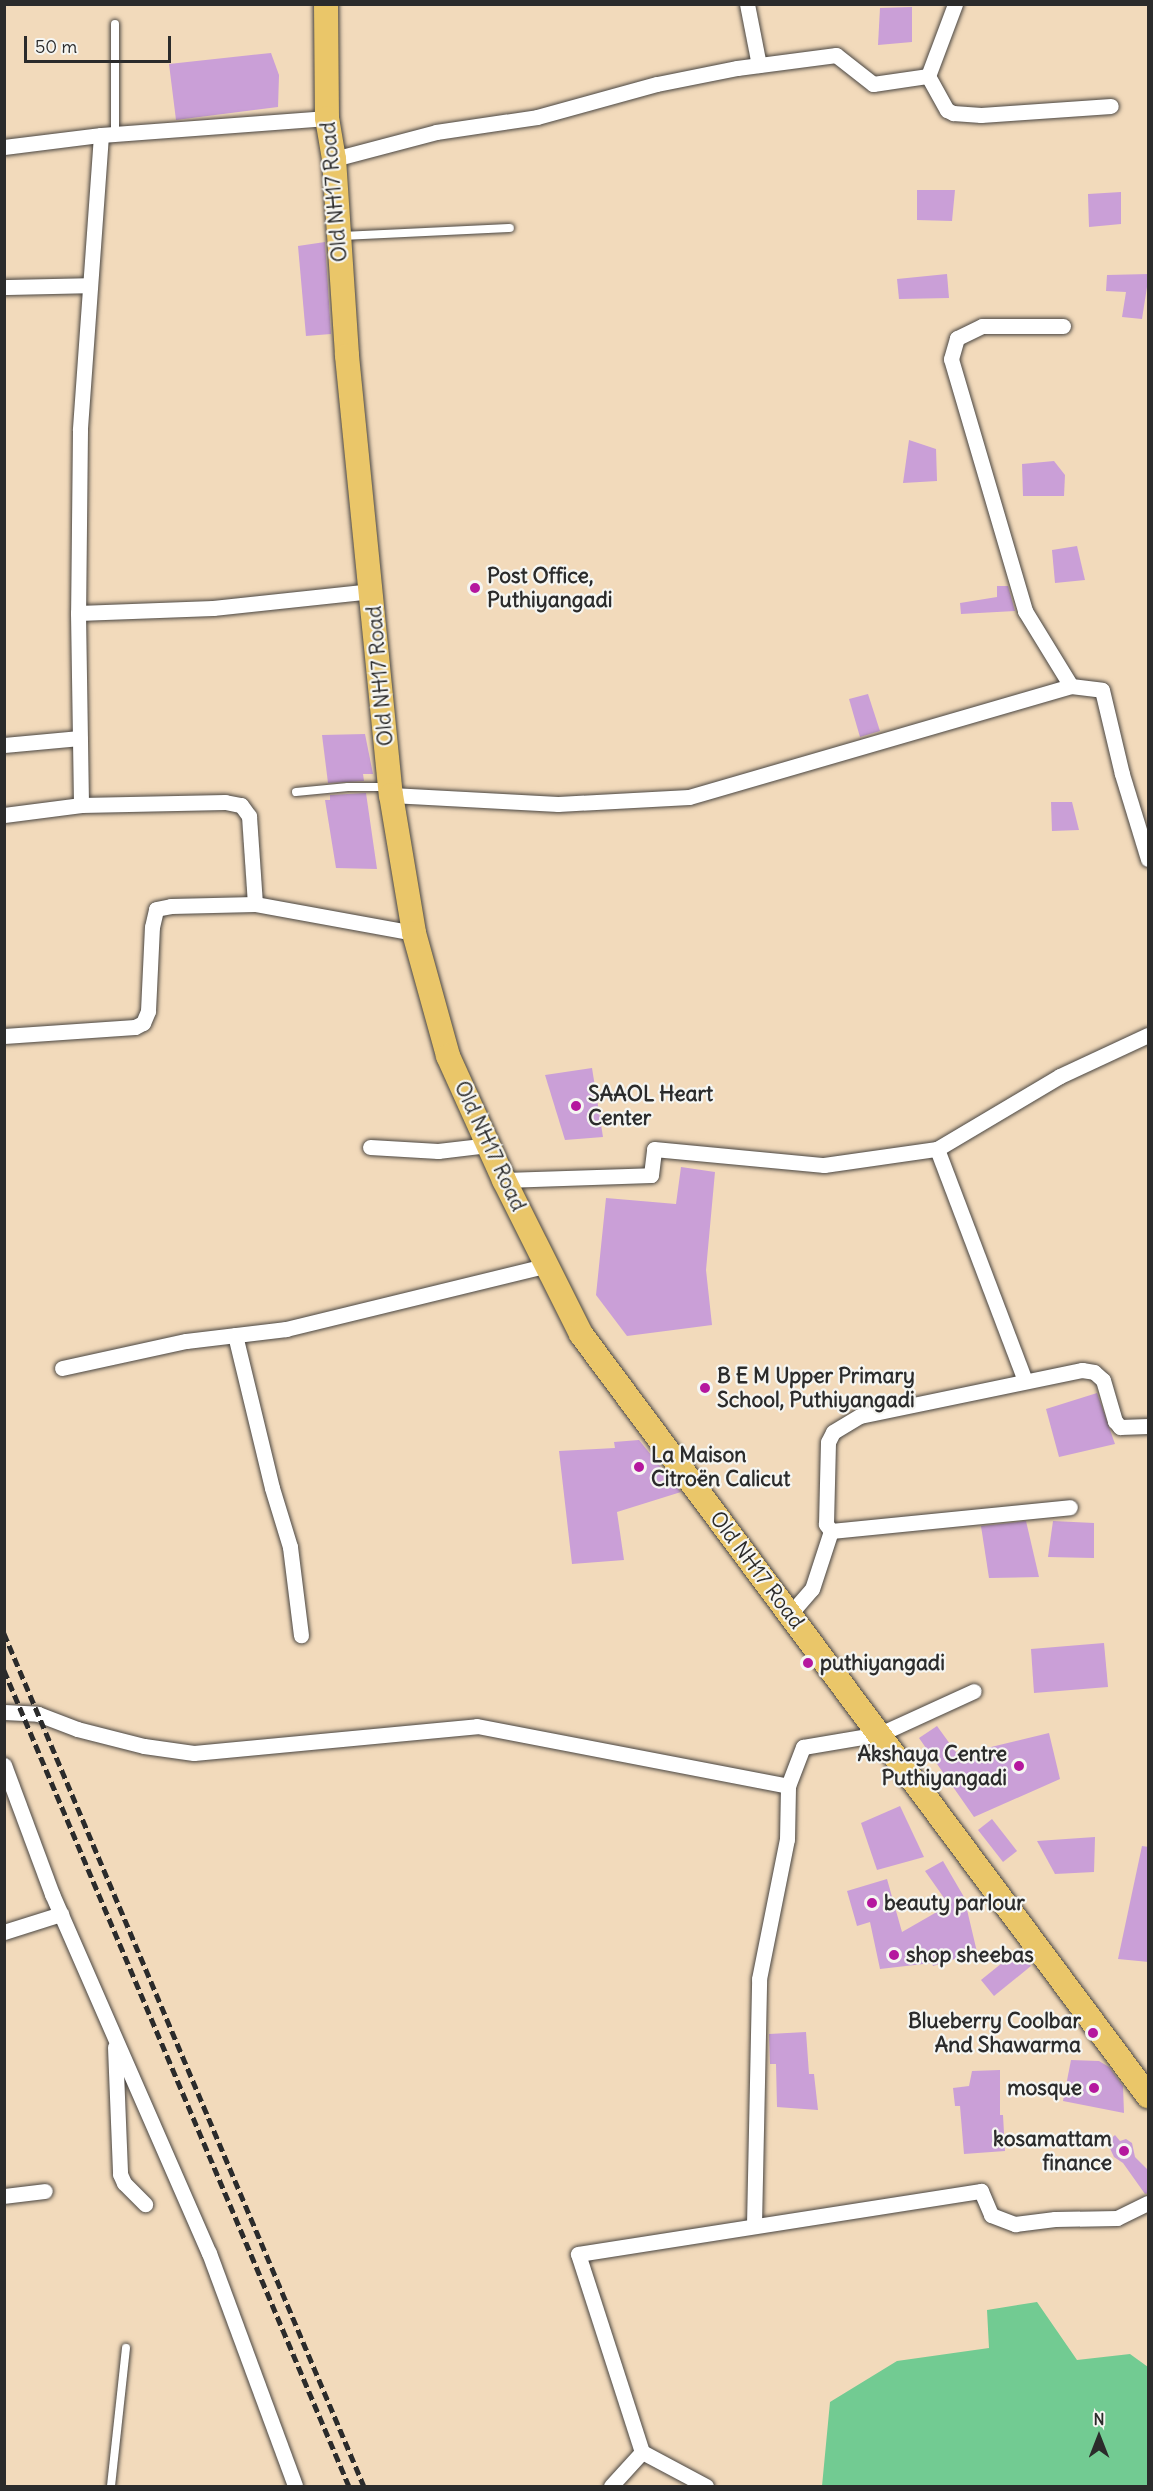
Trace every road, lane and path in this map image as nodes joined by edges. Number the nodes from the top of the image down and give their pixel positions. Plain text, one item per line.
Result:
1 (326, 4) edge
2 (747, 4) edge
3 (955, 4) edge
4 (115, 24) dead end
5 (759, 65) junction
6 (928, 76) junction
7 (1111, 106) dead end
8 (327, 118) junction
9 (108, 135) junction
10 (4, 147) edge
11 (334, 159) junction
12 (510, 228) dead end
13 (339, 236) junction
14 (90, 285) junction
15 (4, 287) edge
16 (1063, 326) dead end
17 (372, 591) junction
18 (78, 613) junction
19 (1071, 686) junction
20 (80, 738) junction
21 (4, 745) edge
22 (391, 791) junction
23 (296, 792) dead end
24 (81, 806) junction
25 (4, 815) edge
26 (1149, 860) edge
27 (255, 904) junction
28 (414, 933) junction
29 (1149, 1035) edge
30 (4, 1036) edge
31 (488, 1145) junction
32 (370, 1147) dead end
33 (937, 1149) junction
34 (504, 1180) junction
35 (548, 1265) junction
36 (235, 1335) junction
37 (62, 1368) dead end
38 (1025, 1381) junction
39 (1149, 1426) edge
40 (1070, 1507) dead end
41 (831, 1531) junction
42 (790, 1614) junction
43 (301, 1635) dead end
44 (974, 1691) dead end
45 (4, 1712) edge
46 (880, 1734) junction
47 (4, 1765) edge
48 (788, 1786) junction
49 (61, 1914) junction
50 (4, 1932) edge
51 (115, 2038) junction
52 (1149, 2096) edge
53 (45, 2191) dead end
54 (4, 2196) edge
55 (1149, 2203) edge
56 (145, 2204) dead end
57 (754, 2225) junction
58 (126, 2348) dead end
59 (642, 2452) junction
60 (111, 2487) edge
61 (295, 2487) edge
62 (611, 2487) edge
63 (706, 2487) edge

1 - 8 main road, Old NH17 Road
2 - 5 street
3 - 6 street
4 - 9 lane
5 - 6 street
5 - 11 street
6 - 7 street
8 - 9 street
8 - 11 main road, Old NH17 Road
9 - 10 street
9 - 14 street
11 - 13 main road, Old NH17 Road
12 - 13 lane
13 - 17 main road, Old NH17 Road
14 - 15 street
14 - 18 street
16 - 19 street
17 - 18 street
17 - 22 main road, Old NH17 Road
18 - 20 street
19 - 22 street
19 - 26 street
20 - 21 street
20 - 24 street
22 - 23 lane
22 - 28 main road, Old NH17 Road
24 - 25 street
24 - 27 street
27 - 28 street
27 - 30 street
28 - 31 main road, Old NH17 Road
29 - 33 street
31 - 32 street
31 - 34 main road, Old NH17 Road
33 - 34 street
33 - 38 street
34 - 35 main road, Old NH17 Road
35 - 36 street
35 - 42 main road, Old NH17 Road
36 - 37 street
36 - 43 street
38 - 39 street
38 - 41 street
40 - 41 street
41 - 42 street
42 - 46 main road, Old NH17 Road
44 - 46 street
45 - 48 street
46 - 48 street
46 - 52 main road, Old NH17 Road
47 - 49 street
48 - 57 street
49 - 50 street
49 - 51 street
51 - 56 street
51 - 61 street
53 - 54 street
55 - 57 street
57 - 59 street
58 - 60 lane
59 - 62 street
59 - 63 street

